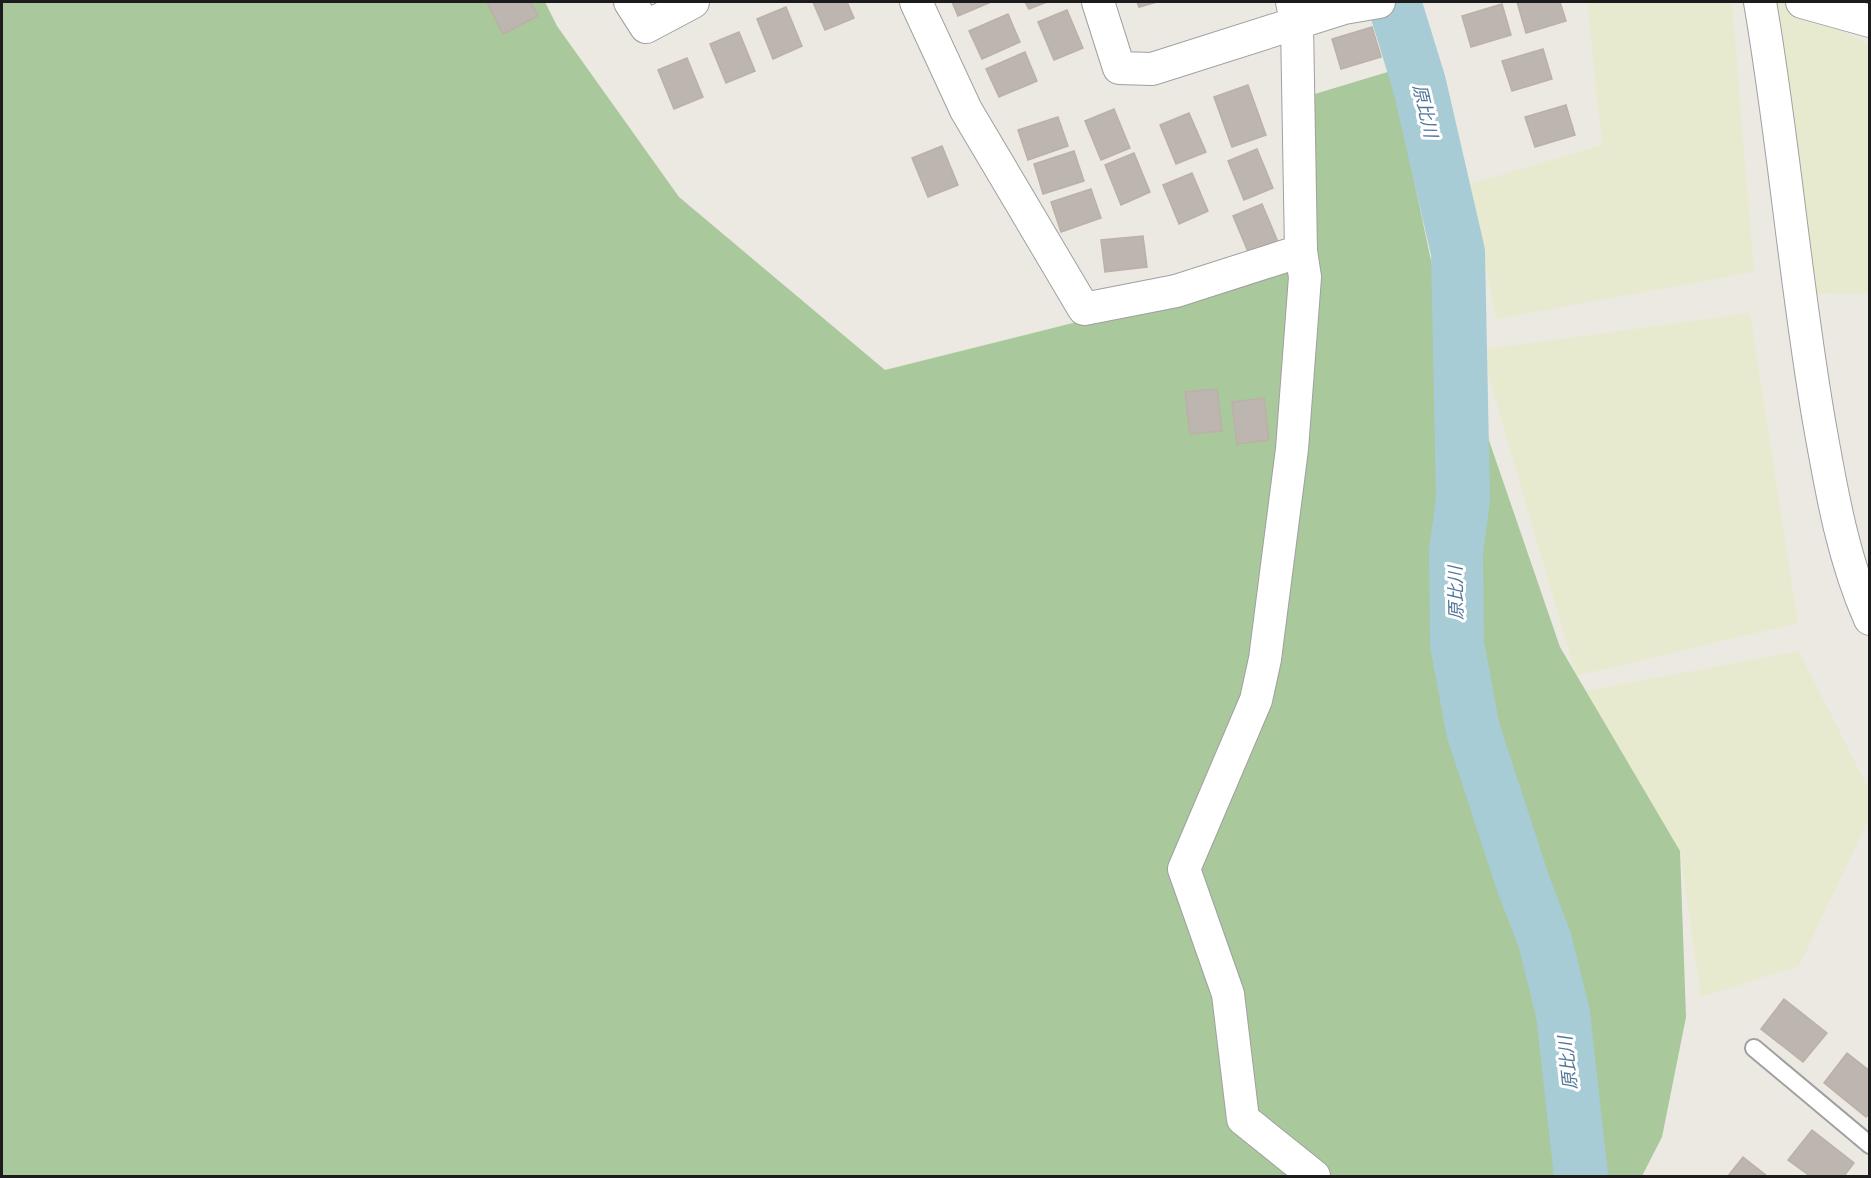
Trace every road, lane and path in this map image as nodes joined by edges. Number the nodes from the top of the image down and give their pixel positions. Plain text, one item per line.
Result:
1 (630, 2) edge
2 (693, 2) edge
3 (916, 2) edge
4 (1098, 2) edge
5 (1379, 2) edge
6 (1760, 2) edge
7 (1802, 2) edge
8 (1294, 13) edge
9 (1869, 21) edge
10 (1301, 251) junction
11 (1869, 619) edge
12 (1754, 1048) dead end
13 (1869, 1145) edge
14 (1314, 1176) edge

1 - 2 street
3 - 10 street
4 - 8 street
5 - 8 street
6 - 11 street
7 - 9 street
8 - 10 street
10 - 14 street
12 - 13 lane

